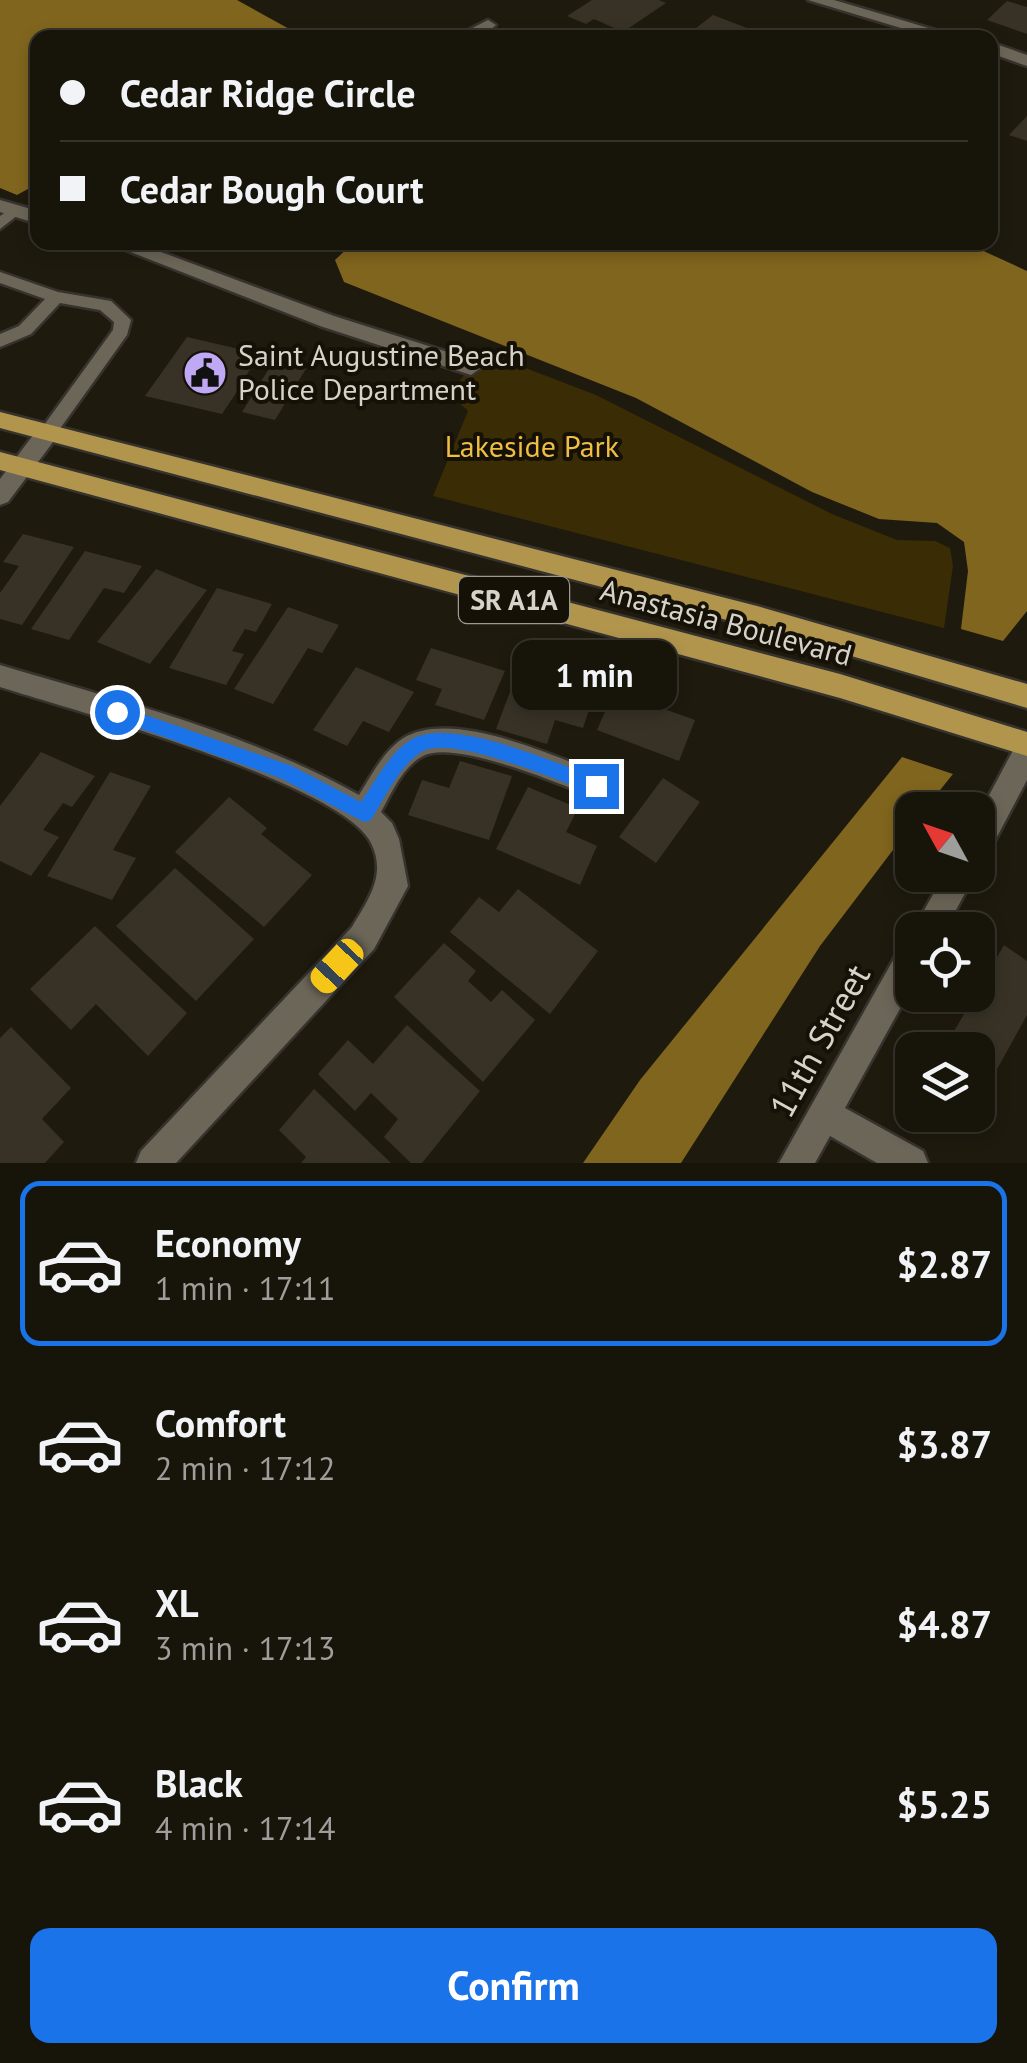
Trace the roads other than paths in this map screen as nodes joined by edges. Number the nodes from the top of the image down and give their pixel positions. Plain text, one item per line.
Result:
1 (816, 0) edge
2 (488, 24) dead end
3 (476, 30) edge
4 (925, 30) edge
5 (998, 50) edge
6 (1027, 61) edge
7 (5, 214) edge
8 (30, 217) edge
9 (143, 250) edge
10 (0, 278) edge
11 (56, 297) junction
12 (0, 341) edge
13 (471, 367) dead end
14 (0, 420) edge
15 (48, 432) junction
16 (10, 464) edge
17 (0, 496) edge
18 (0, 676) edge
19 (1027, 696) edge
20 (1027, 748) edge
21 (596, 786) dead end
22 (995, 811) edge
23 (364, 814) junction
24 (895, 988) edge
25 (826, 1116) junction
26 (153, 1163) edge
27 (796, 1163) edge
28 (911, 1163) edge

1 - 4 street
2 - 3 street
5 - 6 street
7 - 8 street
9 - 13 street
10 - 11 lane
11 - 12 lane
11 - 15 lane
14 - 15 main road, Anastasia Boulevard / SR A1A
15 - 16 street
15 - 19 main road, Anastasia Boulevard / SR A1A
16 - 17 street
16 - 20 main road, Anastasia Boulevard / SR A1A
18 - 23 street
20 - 22 street
21 - 23 street
23 - 26 street
24 - 25 street, 11th Street
25 - 27 street, 11th Street
25 - 28 street

